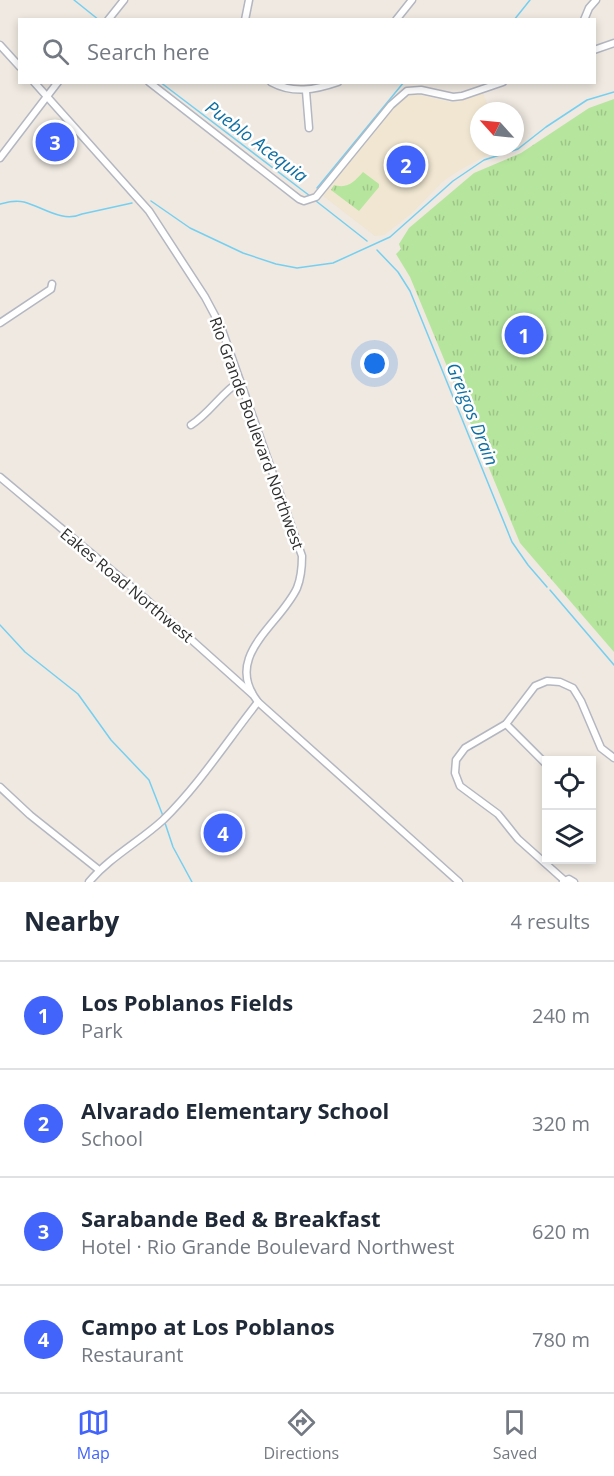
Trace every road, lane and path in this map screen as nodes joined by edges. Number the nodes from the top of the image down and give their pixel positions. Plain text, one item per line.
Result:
1 (124, 0) edge
2 (249, 0) edge
3 (412, 0) edge
4 (596, 0) edge
5 (110, 18) edge
6 (245, 18) edge
7 (398, 18) edge
8 (585, 18) edge
9 (614, 43) edge
10 (0, 45) edge
11 (596, 49) edge
12 (18, 65) edge
13 (36, 84) edge
14 (56, 84) edge
15 (152, 84) edge
16 (275, 84) edge
17 (331, 84) edge
18 (497, 84) edge
19 (306, 91) junction
20 (46, 96) junction
21 (309, 128) dead end
22 (0, 158) edge
23 (52, 284) dead end
24 (0, 323) edge
25 (240, 381) junction
26 (191, 424) dead end
27 (0, 477) edge
28 (252, 695) junction
29 (258, 702) junction
30 (506, 724) junction
31 (614, 758) edge
32 (542, 760) edge
33 (0, 787) edge
34 (99, 870) junction
35 (563, 881) edge
36 (89, 882) edge
37 (459, 882) edge
38 (574, 882) edge

1 - 5 street
2 - 6 street
3 - 7 street
4 - 8 street
9 - 11 street
10 - 12 street
13 - 20 street, Rio Grande Boulevard Northwest
14 - 20 street
15 - 18 street
16 - 19 street
17 - 19 street
19 - 21 street
20 - 22 street
20 - 25 street, Rio Grande Boulevard Northwest
23 - 24 street
25 - 26 street
25 - 28 street, Rio Grande Boulevard Northwest
27 - 28 street, Eakes Road Northwest
28 - 29 street
29 - 34 street
29 - 37 street
30 - 31 street
30 - 32 street
30 - 35 street
33 - 34 street
34 - 36 street
35 - 38 street

